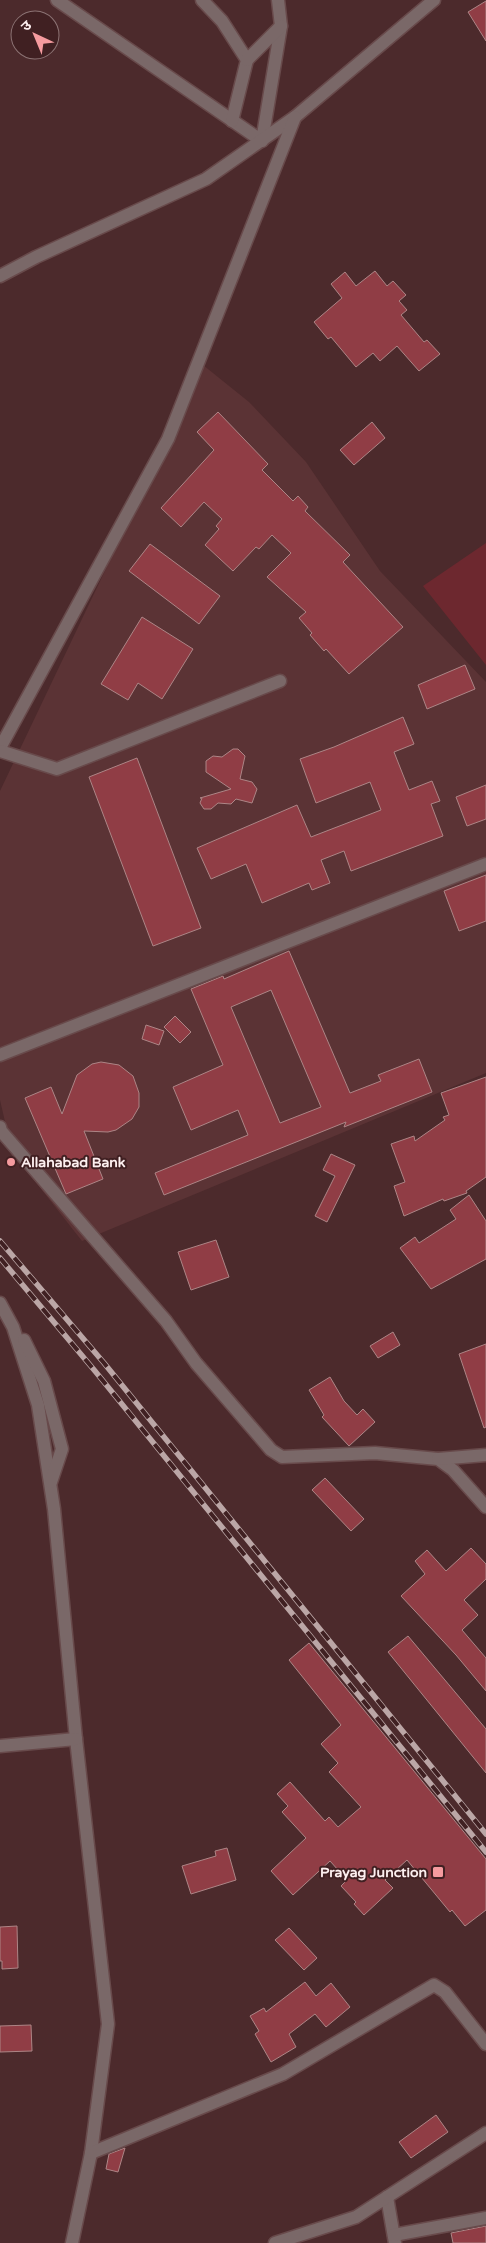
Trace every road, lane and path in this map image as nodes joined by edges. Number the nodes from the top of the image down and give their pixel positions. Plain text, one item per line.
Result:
1 (56, 0) edge
2 (202, 0) edge
3 (278, 0) edge
4 (434, 0) edge
5 (281, 26) junction
6 (247, 60) junction
7 (295, 117) junction
8 (232, 121) junction
9 (262, 141) junction
10 (0, 276) edge
11 (280, 681) dead end
12 (0, 749) edge
13 (486, 864) edge
14 (0, 1055) edge
15 (1, 1129) edge
16 (0, 1292) edge
17 (0, 1302) edge
18 (486, 1455) edge
19 (438, 1459) junction
20 (51, 1484) junction
21 (486, 1507) edge
22 (76, 1740) junction
23 (0, 1746) edge
24 (486, 2044) edge
25 (486, 2133) edge
26 (91, 2153) junction
27 (387, 2197) junction
28 (486, 2218) edge
29 (394, 2239) edge
30 (72, 2243) edge
31 (275, 2243) edge

1 - 8 street
2 - 6 street
3 - 5 street
4 - 7 street
5 - 6 street
5 - 9 street
6 - 8 street
7 - 9 street
7 - 12 street
8 - 9 street
9 - 10 street
11 - 12 street
13 - 14 street
15 - 19 street
16 - 20 street
17 - 20 street
18 - 19 street
19 - 21 street
20 - 22 street
22 - 23 street
22 - 26 street
24 - 26 street
25 - 27 street
26 - 30 street
27 - 29 street
27 - 31 street
28 - 29 street

